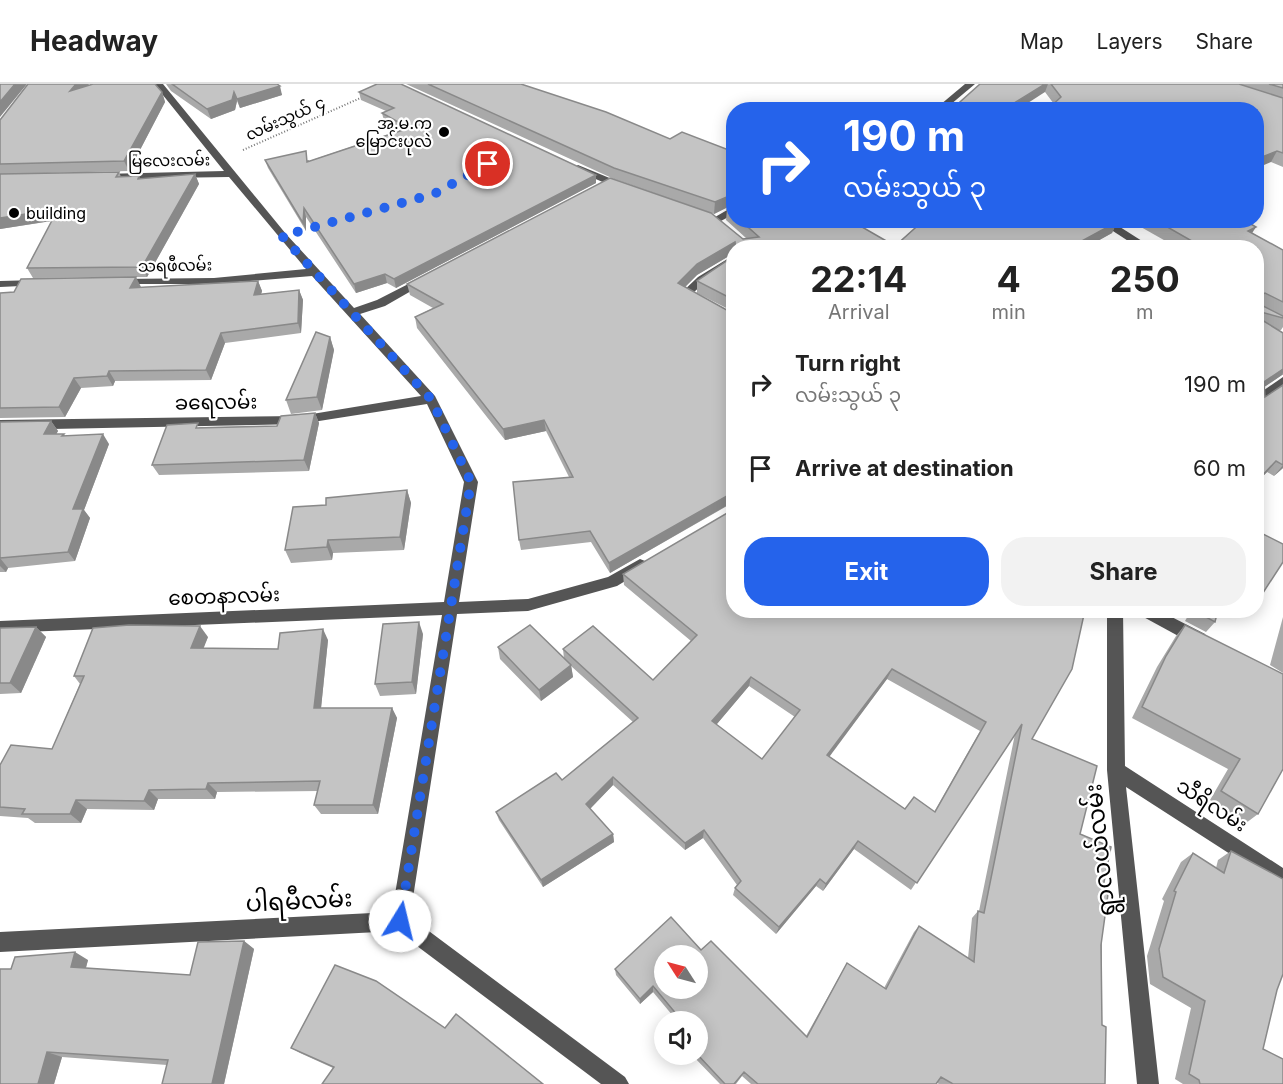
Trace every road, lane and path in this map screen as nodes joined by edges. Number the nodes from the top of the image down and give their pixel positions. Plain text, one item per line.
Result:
1 (158, 84) edge
2 (971, 84) edge
3 (371, 93) edge
4 (948, 102) edge
5 (220, 160) junction
6 (566, 163) edge
7 (232, 174) junction
8 (93, 177) edge
9 (641, 194) edge
10 (726, 214) edge
11 (715, 221) edge
12 (1114, 228) edge
13 (1135, 240) edge
14 (726, 263) edge
15 (314, 272) junction
16 (433, 276) edge
17 (48, 283) edge
18 (107, 283) edge
19 (0, 284) edge
20 (352, 313) junction
21 (726, 316) edge
22 (1283, 382) edge
23 (1264, 397) edge
24 (431, 399) junction
25 (0, 425) edge
26 (652, 557) edge
27 (450, 607) junction
28 (1115, 618) edge
29 (1159, 618) edge
30 (0, 627) edge
31 (1213, 646) edge
32 (1116, 770) junction
33 (1283, 879) edge
34 (400, 921) junction
35 (0, 942) edge
36 (618, 1084) edge
37 (1148, 1084) edge

1 - 5 street
2 - 4 street
3 - 5 path, လမ်းသွယ် ၄
5 - 7 street
6 - 9 street
7 - 8 street, မြလေးလမ်း
7 - 15 street
10 - 11 street
12 - 13 street
14 - 21 street
15 - 18 street, သရဖီလမ်း
15 - 20 street
16 - 20 street
17 - 19 street
20 - 24 street
22 - 23 street
24 - 25 street, ခရေလမ်း
24 - 27 street
26 - 27 street, စေတနာလမ်း
27 - 30 street, စေတနာလမ်း
27 - 34 street
28 - 32 street, ရွာလယ်လမ်း
29 - 31 street
32 - 33 street, သီရိလမ်း
32 - 37 street, ရွာလယ်လမ်း
34 - 35 street, ပါရမီလမ်း
34 - 36 street

